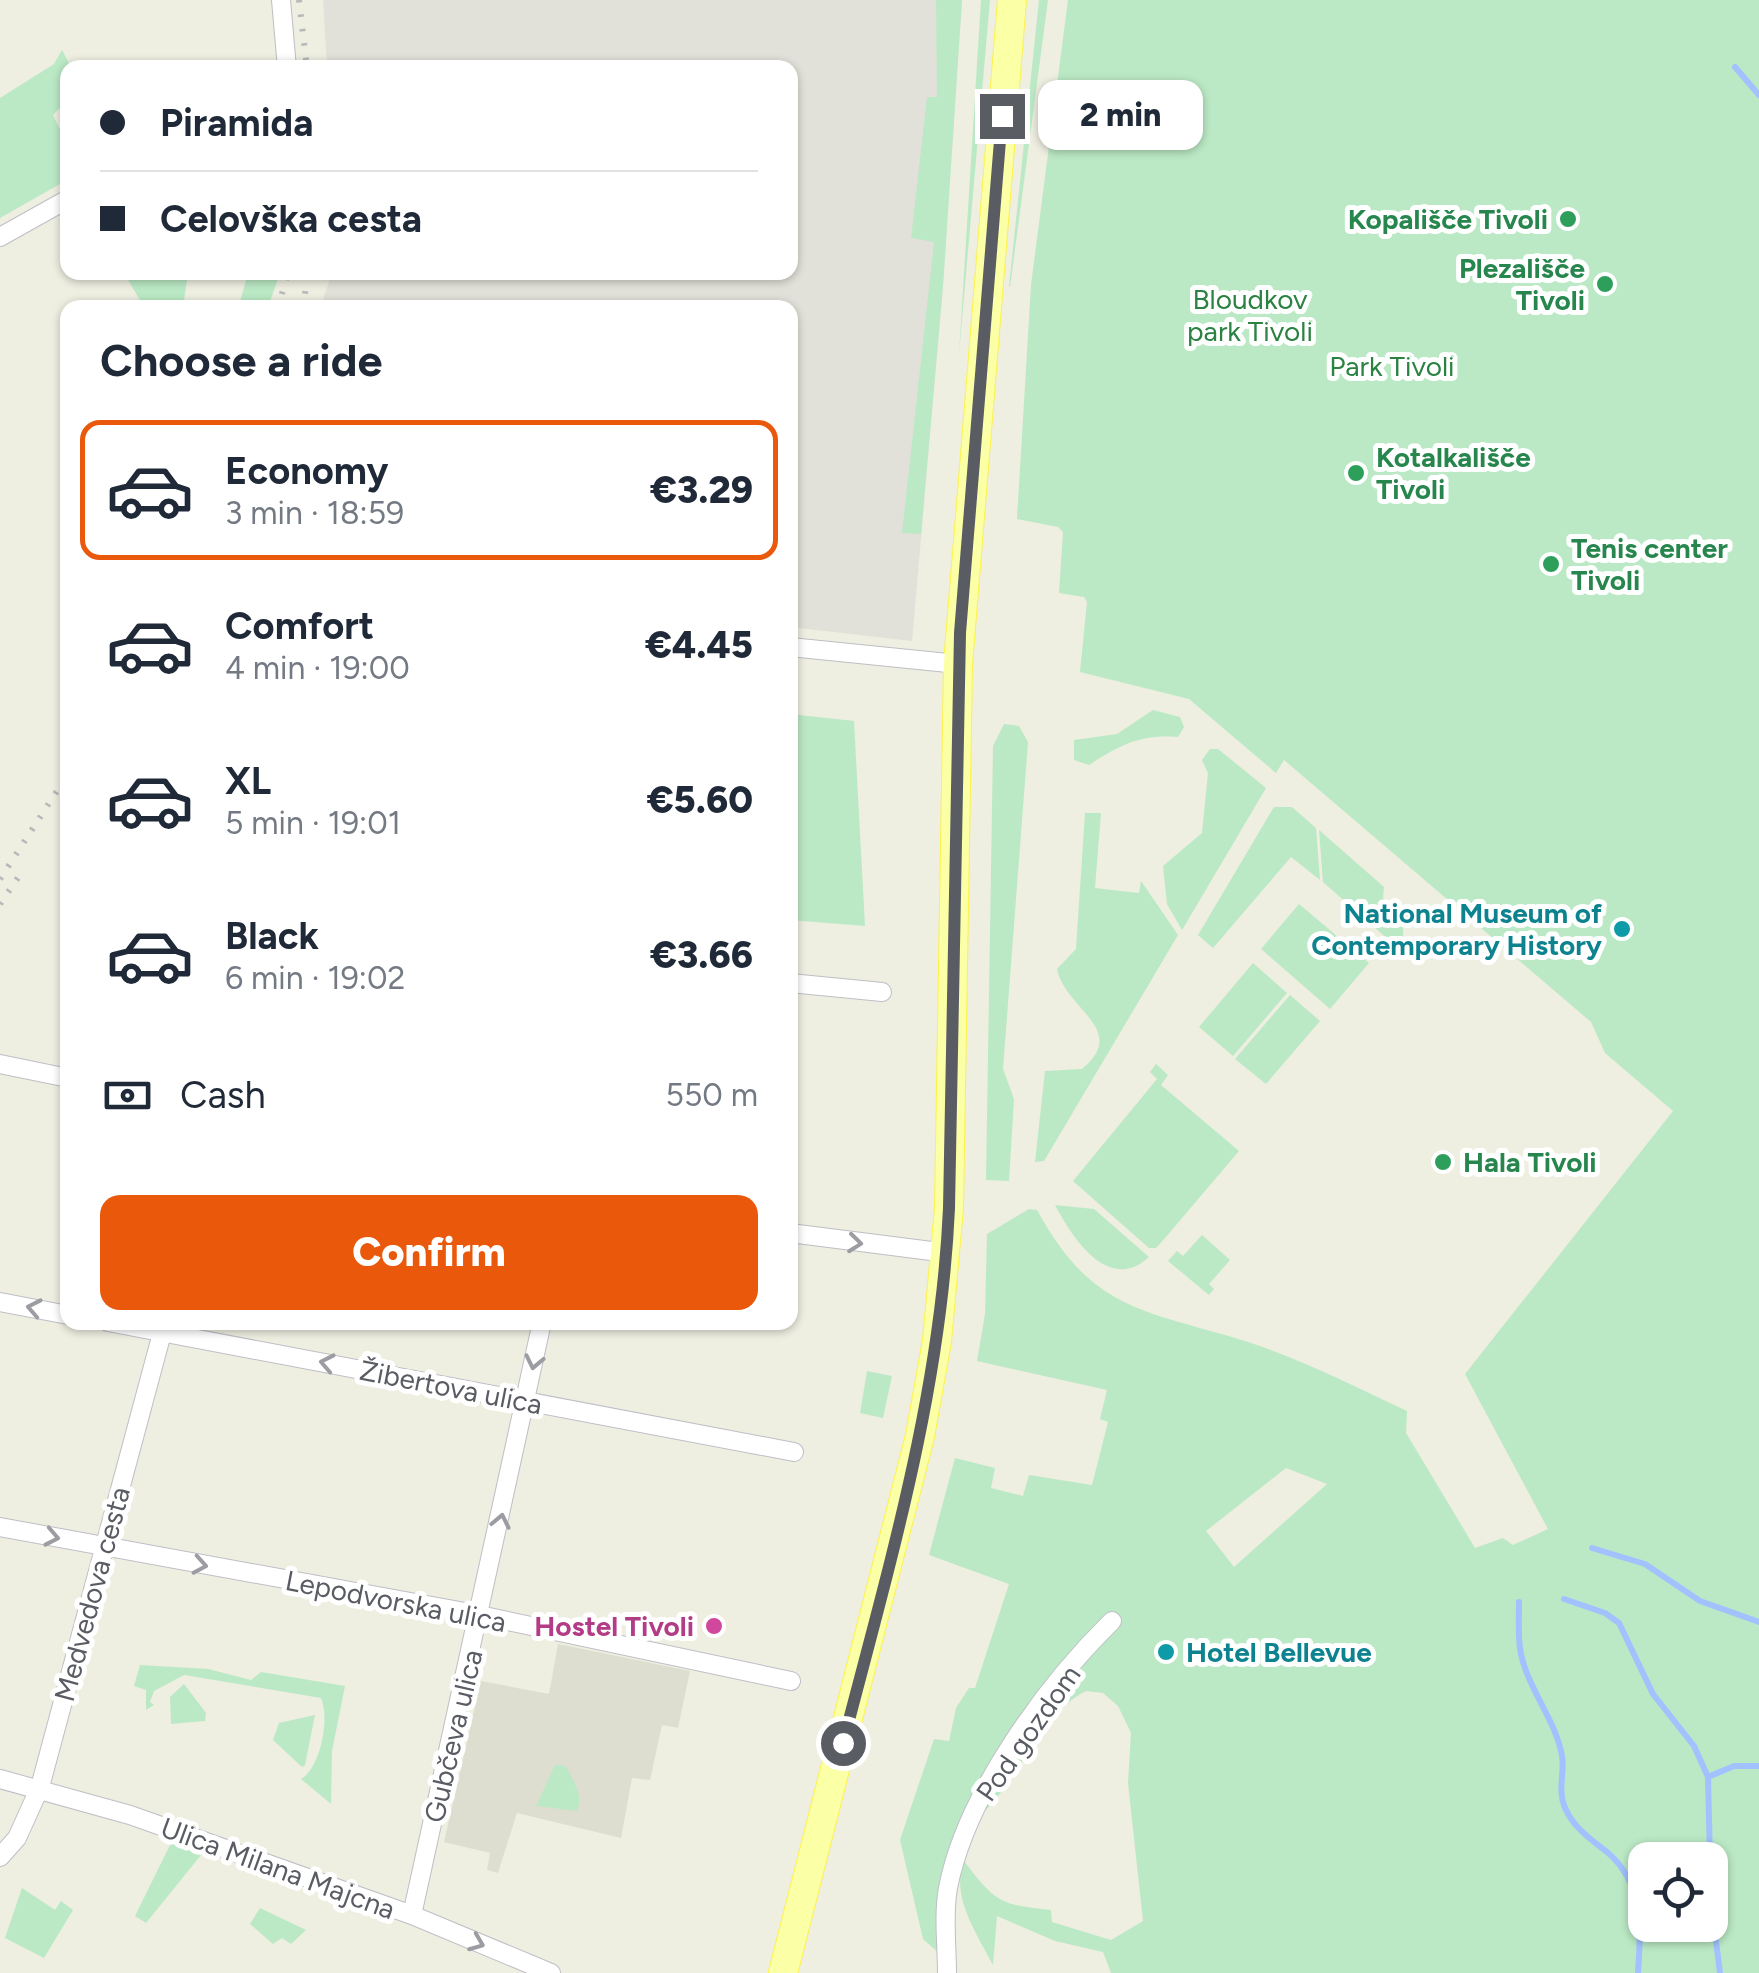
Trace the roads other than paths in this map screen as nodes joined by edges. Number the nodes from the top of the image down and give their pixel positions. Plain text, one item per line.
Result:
1 (281, 0) edge
2 (1012, 0) edge
3 (286, 60) edge
4 (60, 204) edge
5 (0, 237) edge
6 (798, 649) edge
7 (958, 664) junction
8 (798, 985) edge
9 (882, 992) dead end
10 (0, 1064) edge
11 (60, 1076) edge
12 (798, 1234) edge
13 (946, 1253) junction
14 (0, 1302) edge
15 (60, 1313) edge
16 (164, 1330) edge
17 (184, 1330) edge
18 (540, 1330) edge
19 (526, 1402) junction
20 (794, 1452) dead end
21 (0, 1527) edge
22 (104, 1547) junction
23 (481, 1616) junction
24 (1112, 1620) dead end
25 (791, 1681) dead end
26 (0, 1779) edge
27 (40, 1787) junction
28 (0, 1857) edge
29 (412, 1915) junction
30 (551, 1973) edge
31 (783, 1973) edge
32 (947, 1973) edge

1 - 3 street
2 - 7 main road
4 - 5 street
6 - 7 street
7 - 13 main road
8 - 9 street
10 - 11 street
12 -> 13 street
13 - 31 main road
15 -> 14 street
16 - 22 street, Medvedova cesta
19 -> 17 street, Žibertova ulica
18 -> 19 street, Gubčeva ulica
19 - 20 street, Žibertova ulica
23 -> 19 street, Gubčeva ulica
21 -> 22 street, Lepodvorska ulica
22 -> 23 street, Lepodvorska ulica
22 - 27 street, Medvedova cesta
23 - 25 street, Lepodvorska ulica
23 - 29 street, Gubčeva ulica
24 - 32 street, Pod gozdom
26 - 27 street, Ulica Milana Majcna
27 - 28 street, Medvedova cesta
27 - 29 street, Ulica Milana Majcna
29 -> 30 street, Ulica Milana Majcna

